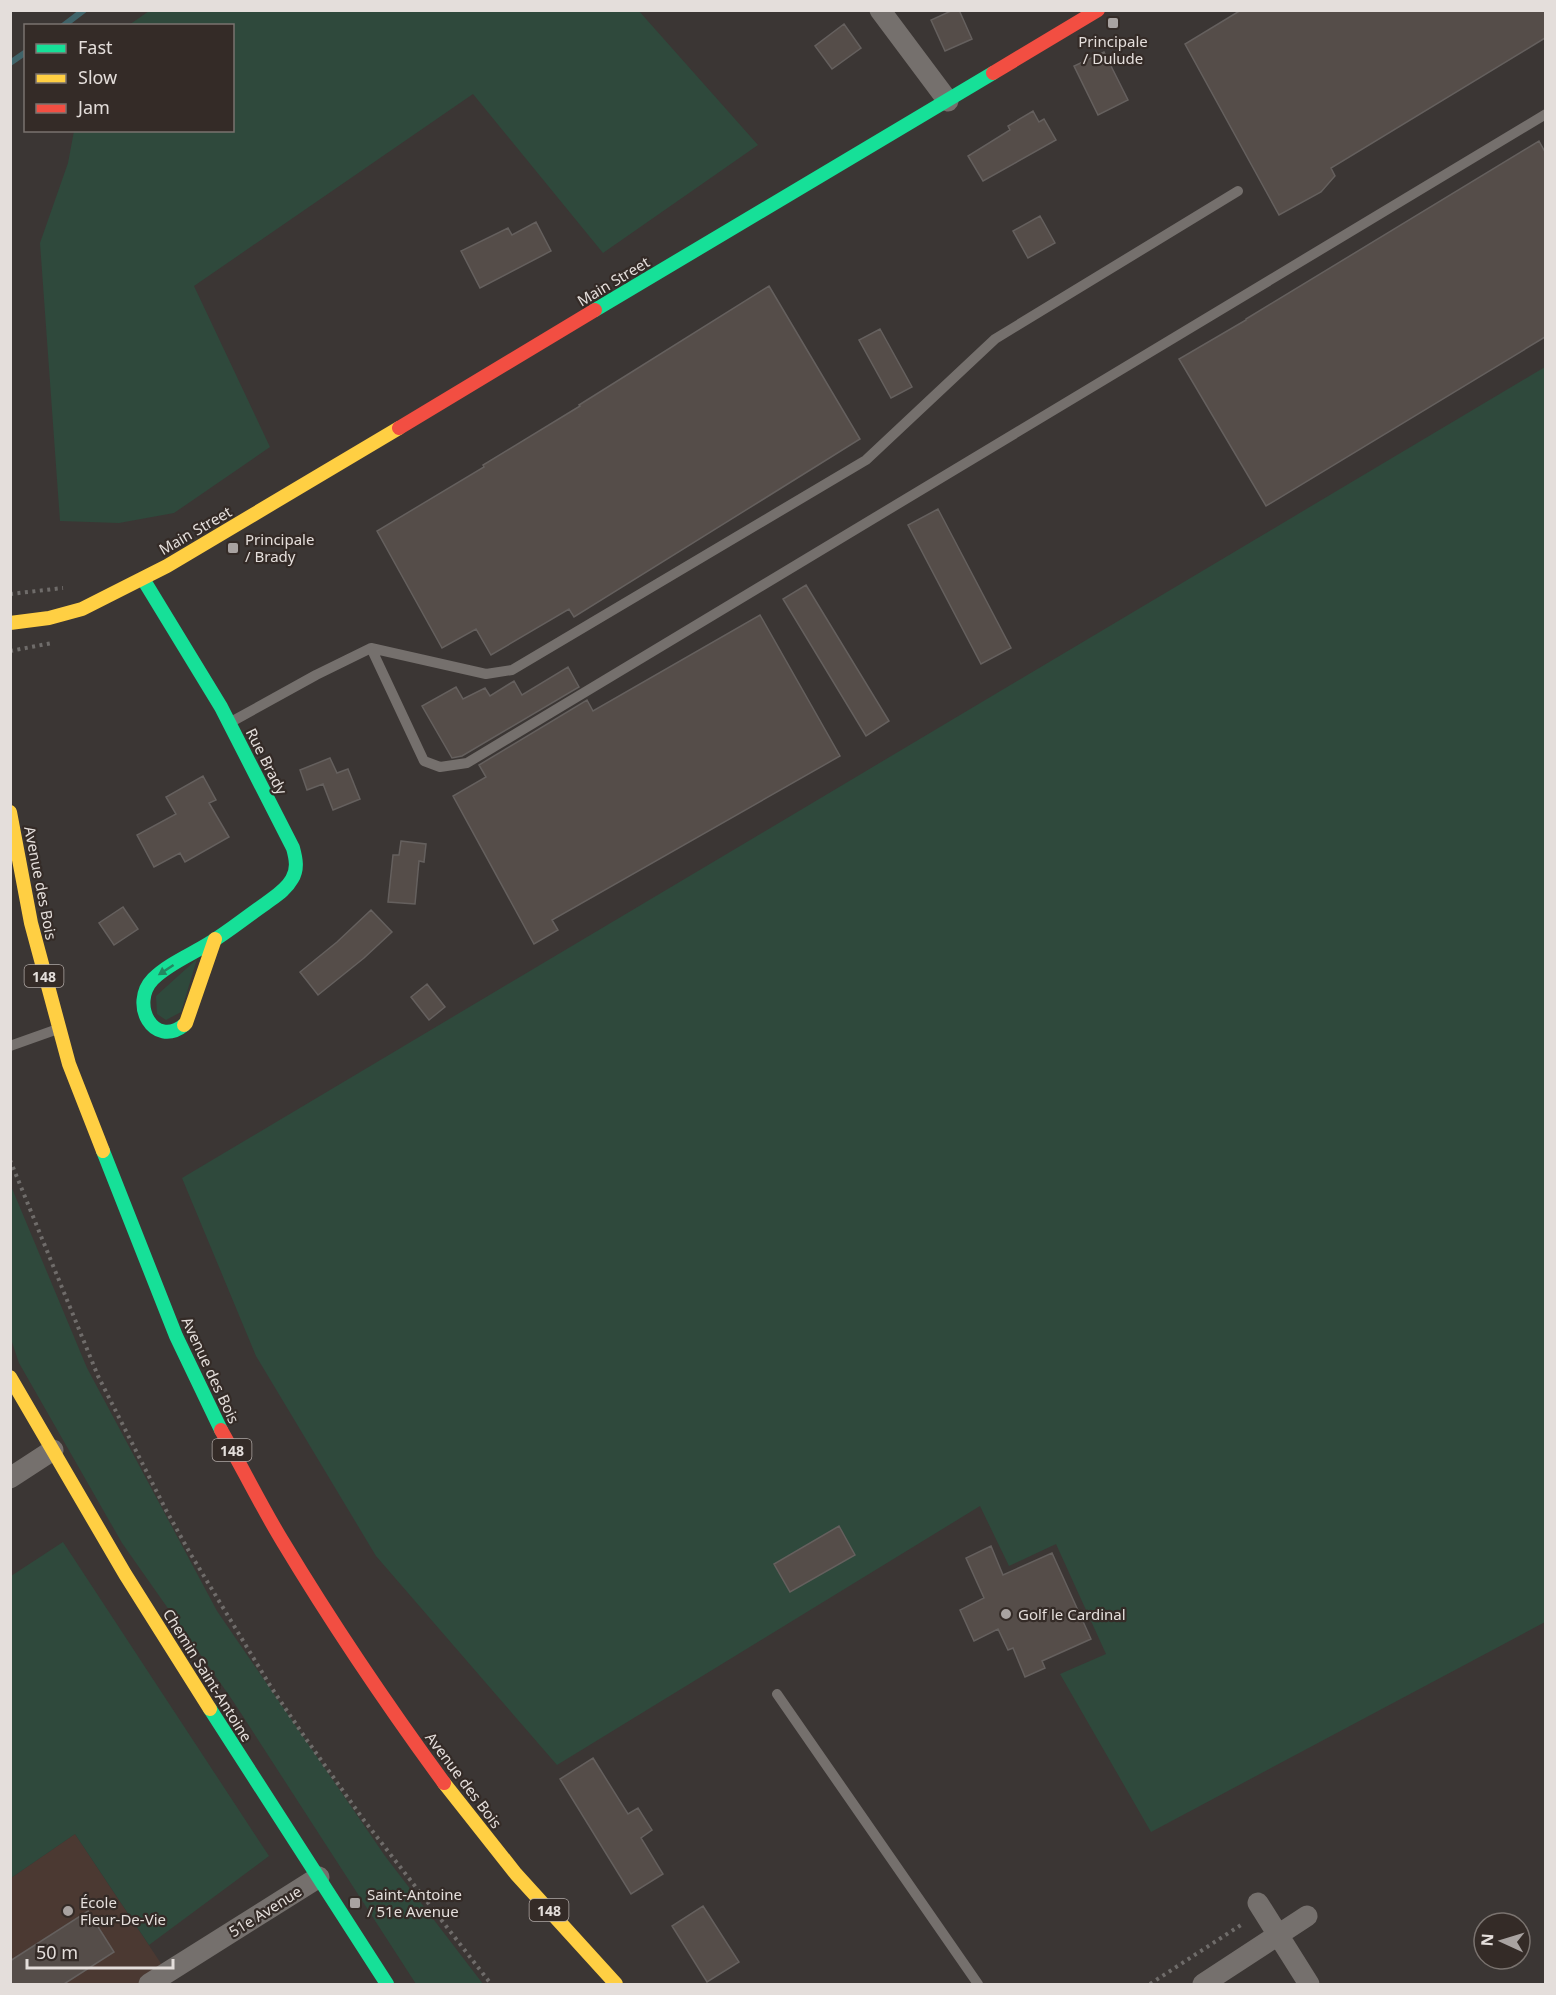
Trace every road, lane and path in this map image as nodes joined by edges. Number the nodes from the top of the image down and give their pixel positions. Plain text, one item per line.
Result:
1 (880, 10) edge
2 (1098, 10) edge
3 (948, 100) junction
4 (1545, 114) edge
5 (1238, 191) dead end
6 (143, 579) junction
7 (27, 592) dead end
8 (10, 594) edge
9 (10, 623) edge
10 (35, 648) dead end
11 (371, 648) junction
12 (10, 651) edge
13 (229, 723) junction
14 (10, 812) edge
15 (215, 939) junction
16 (58, 1029) junction
17 (10, 1046) edge
18 (10, 1160) edge
19 (10, 1377) edge
20 (53, 1450) junction
21 (10, 1478) edge
22 (777, 1694) dead end
23 (320, 1877) junction
24 (1258, 1903) dead end
25 (1307, 1916) dead end
26 (1244, 1923) dead end
27 (1278, 1935) junction
28 (150, 1984) edge
29 (387, 1984) edge
30 (491, 1984) edge
31 (616, 1984) edge
32 (978, 1984) edge
33 (1150, 1984) edge
34 (1203, 1984) edge
35 (1309, 1984) edge

1 - 3 street
2 - 3 street, Main Street
3 - 6 street, Main Street
4 - 11 lane
5 - 11 lane
6 - 9 street, Main Street
6 - 13 street, Rue Brady
7 - 8 path
10 - 12 path
11 - 13 lane
13 - 15 street, Rue Brady
14 - 16 street, Avenue des Bois / 148
15 -> 15 street, Rue Brady
16 - 17 lane
16 - 31 street, Avenue des Bois / 148
18 - 30 path
19 - 20 street, Chemin Saint-Antoine
20 - 21 street
20 - 23 street, Chemin Saint-Antoine
22 - 32 lane
23 - 28 street, 51e Avenue
23 - 29 street, Chemin Saint-Antoine
24 - 27 street
25 - 27 street
26 - 33 path
27 - 34 street
27 - 35 street

